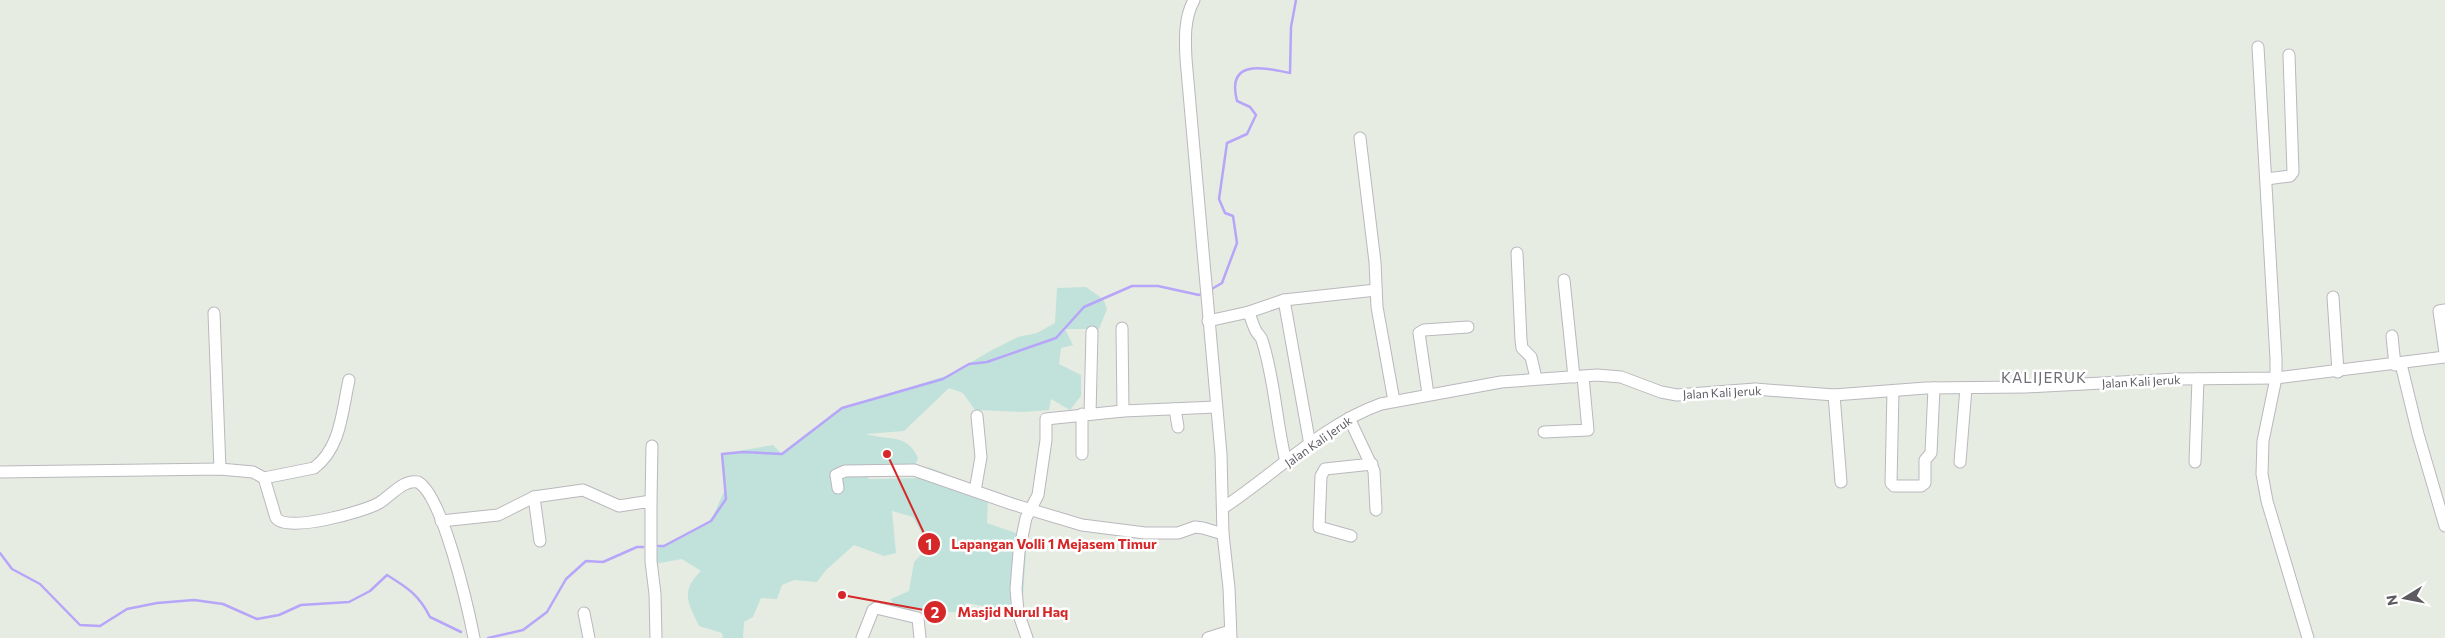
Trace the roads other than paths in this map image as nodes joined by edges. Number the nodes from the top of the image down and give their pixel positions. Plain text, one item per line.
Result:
1 (1194, 0) edge
2 (2258, 47) dead end
3 (2289, 56) dead end
4 (1360, 138) dead end
5 (2266, 179) junction
6 (1517, 253) dead end
7 (1564, 280) dead end
8 (1376, 290) junction
9 (2333, 297) dead end
10 (1284, 300) junction
11 (2445, 310) edge
12 (1250, 312) junction
13 (214, 313) dead end
14 (1208, 321) junction
15 (1468, 327) dead end
16 (1122, 328) dead end
17 (1092, 332) dead end
18 (2392, 336) dead end
19 (2445, 353) edge
20 (2445, 357) edge
21 (2398, 364) junction
22 (2338, 372) junction
23 (1578, 377) junction
24 (1536, 378) junction
25 (2276, 378) junction
26 (2198, 379) junction
27 (349, 380) dead end
28 (1934, 388) junction
29 (1966, 388) junction
30 (1893, 392) junction
31 (1428, 394) junction
32 (1834, 395) junction
33 (1394, 401) junction
34 (1216, 407) junction
35 (1174, 410) junction
36 (1122, 411) junction
37 (1086, 414) junction
38 (977, 416) dead end
39 (1349, 418) junction
40 (1178, 427) dead end
41 (1544, 432) dead end
42 (1310, 445) junction
43 (652, 446) dead end
44 (1082, 454) dead end
45 (1286, 462) junction
46 (1960, 462) dead end
47 (2195, 462) dead end
48 (1372, 464) junction
49 (220, 469) junction
50 (0, 472) edge
51 (264, 478) junction
52 (1841, 482) dead end
53 (838, 488) dead end
54 (975, 491) junction
55 (534, 497) junction
56 (651, 502) junction
57 (1032, 510) junction
58 (1376, 510) dead end
59 (441, 521) junction
60 (1223, 523) junction
61 (2445, 526) edge
62 (1351, 536) dead end
63 (540, 541) dead end
64 (584, 614) dead end
65 (1230, 635) edge
66 (474, 638) edge
67 (589, 638) edge
68 (656, 638) edge
69 (862, 638) edge
70 (920, 638) edge
71 (1027, 638) edge
72 (1208, 638) edge
73 (2308, 638) edge

1 - 14 street
2 - 5 street
3 - 5 street
4 - 8 street
5 - 25 street
6 - 24 street
7 - 23 street
8 - 10 street
8 - 33 street
9 - 22 street
10 - 12 street
10 - 42 street
11 - 19 street
12 - 14 street
12 - 45 street
13 - 49 street
14 - 34 street
15 - 31 street
16 - 36 street
17 - 37 street
18 - 21 street
20 - 21 street, Jalan Kali Jeruk
21 - 22 street, Jalan Kali Jeruk
21 - 61 street
22 - 25 street, Jalan Kali Jeruk
23 - 24 street, Jalan Kali Jeruk
23 - 32 street, Jalan Kali Jeruk
23 - 41 street
24 - 31 street, Jalan Kali Jeruk
25 - 26 street, Jalan Kali Jeruk
25 - 73 street
26 - 29 street, Jalan Kali Jeruk
26 - 47 street
27 - 51 street
28 - 29 street, Jalan Kali Jeruk
28 - 30 street, Jalan Kali Jeruk
28 - 30 street
29 - 46 street
30 - 32 street, Jalan Kali Jeruk
31 - 33 street, Jalan Kali Jeruk
32 - 52 street
33 - 39 street, Jalan Kali Jeruk
34 - 35 street
34 - 60 street
35 - 36 street
35 - 40 street
36 - 37 street
37 - 44 street
37 - 57 street
38 - 54 street
39 - 42 street, Jalan Kali Jeruk
39 - 48 street
42 - 45 street, Jalan Kali Jeruk
43 - 56 street
45 - 60 street, Jalan Kali Jeruk
48 - 58 street
48 - 62 street
49 - 50 street
49 - 51 street
51 - 59 street
53 - 54 street
54 - 57 street
55 - 56 street
55 - 59 street
55 - 63 street
56 - 68 street
57 - 60 street
57 - 71 street
59 - 66 street
60 - 65 street
64 - 67 street
65 - 72 street
69 - 70 street

